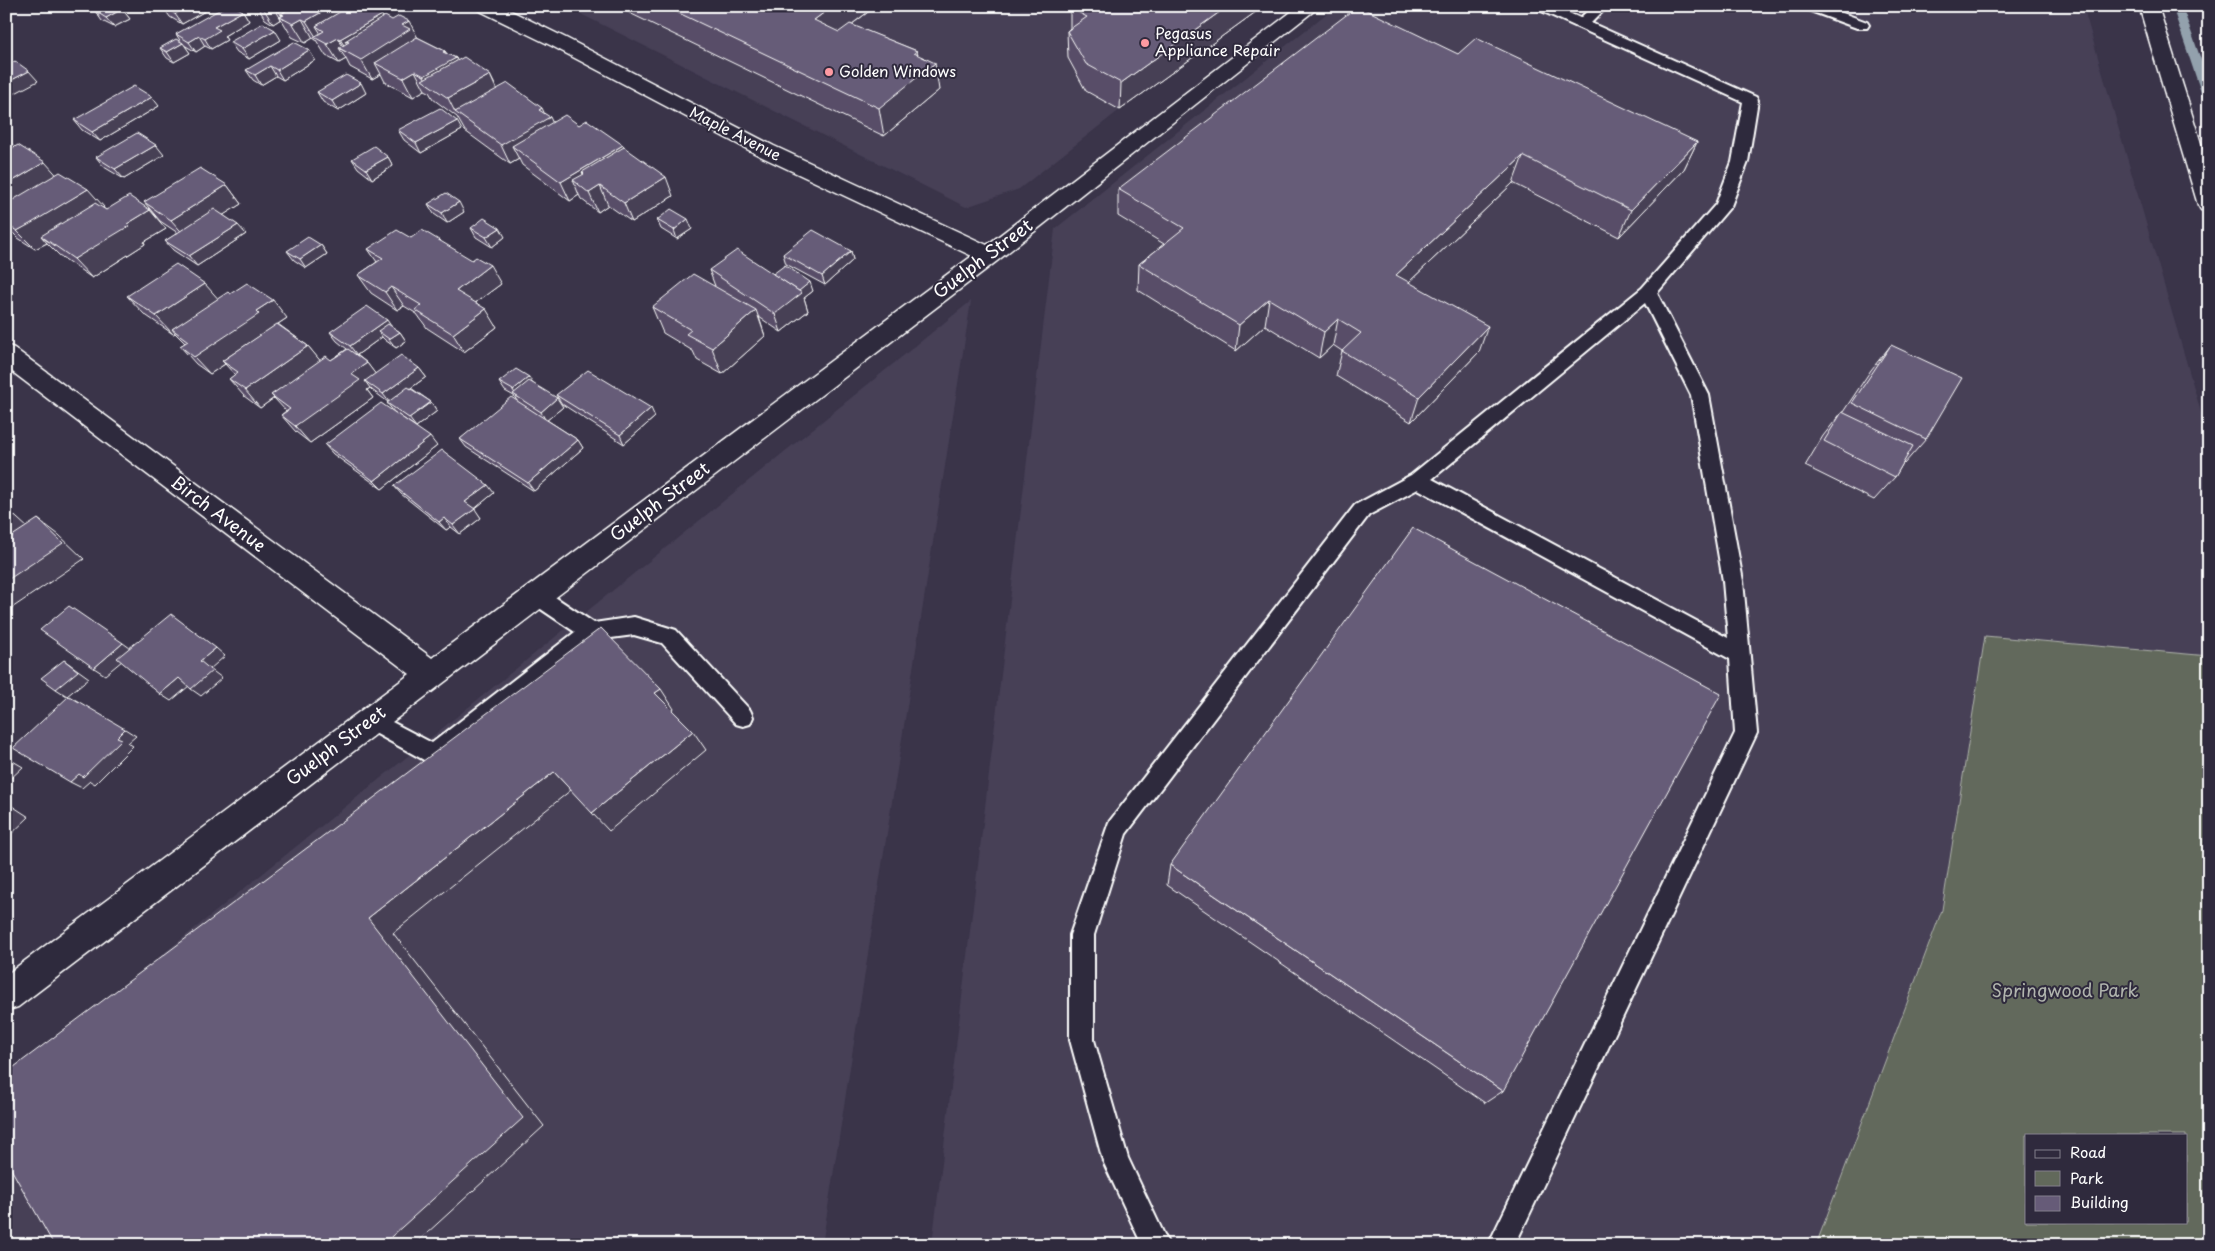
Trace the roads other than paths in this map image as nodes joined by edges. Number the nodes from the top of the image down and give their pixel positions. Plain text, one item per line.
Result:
1 (485, 6) edge
2 (1310, 6) edge
3 (1542, 6) edge
4 (1601, 6) edge
5 (1810, 6) edge
6 (2148, 6) edge
7 (1582, 24) junction
8 (1862, 25) dead end
9 (2209, 206) edge
10 (989, 255) junction
11 (1648, 292) junction
12 (6, 354) edge
13 (1418, 480) junction
14 (536, 595) junction
15 (591, 632) junction
16 (1739, 654) junction
17 (431, 674) junction
18 (743, 717) dead end
19 (371, 720) junction
20 (6, 995) edge
21 (1156, 1245) edge
22 (1501, 1245) edge

1 - 10 street, Maple Avenue
2 - 10 street, Guelph Street
3 - 7 lane
4 - 7 lane
5 - 8 lane
6 - 9 street
7 - 11 lane
10 - 14 street, Guelph Street
11 - 13 lane
11 - 16 lane
12 - 17 street, Birch Avenue
13 - 16 lane
13 - 21 lane
14 - 15 lane
14 - 17 street, Guelph Street
15 - 18 lane
15 - 19 lane
16 - 22 lane
17 - 19 street, Guelph Street
19 - 20 street, Guelph Street

